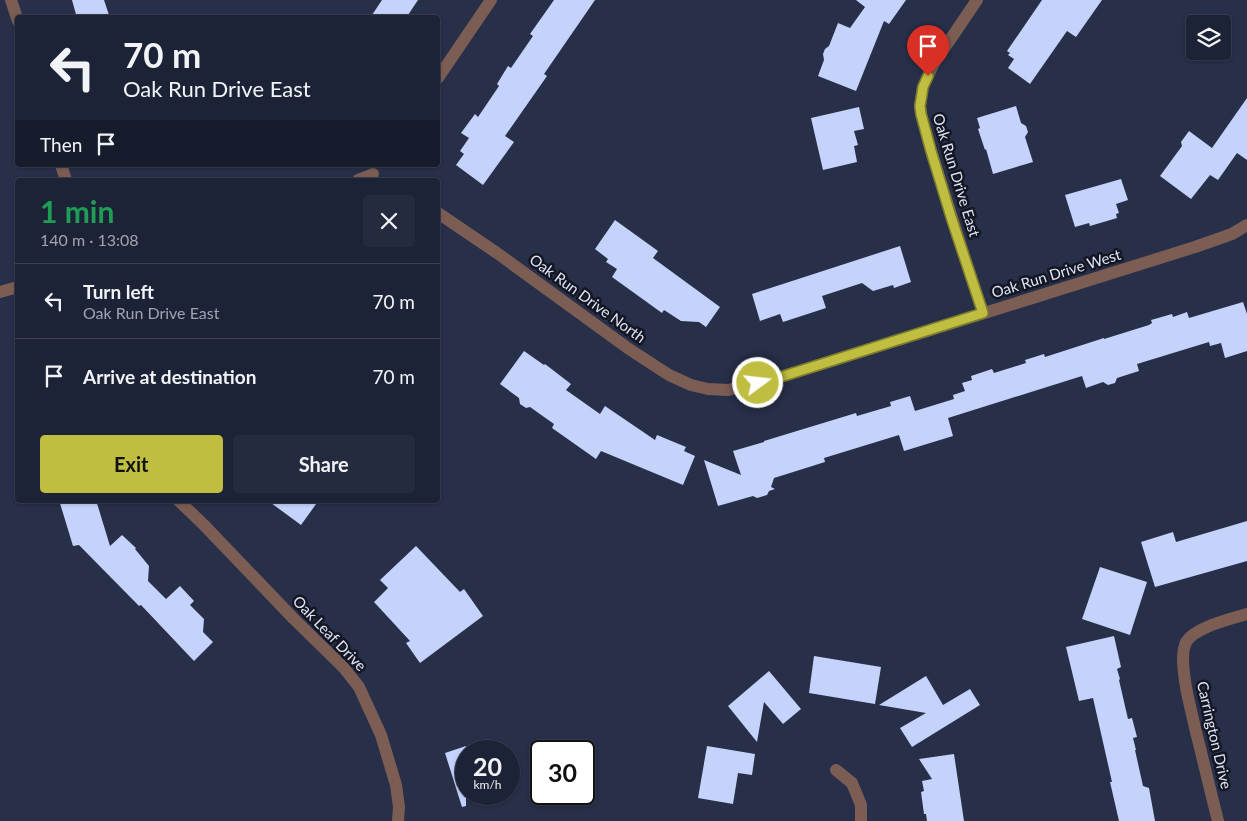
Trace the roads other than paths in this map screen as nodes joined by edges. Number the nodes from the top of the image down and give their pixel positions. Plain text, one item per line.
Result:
1 (11, 0) edge
2 (491, 0) edge
3 (977, 0) edge
4 (16, 15) edge
5 (440, 75) edge
6 (378, 173) edge
7 (364, 178) edge
8 (440, 213) edge
9 (1247, 225) edge
10 (15, 288) edge
11 (0, 292) edge
12 (983, 313) junction
13 (728, 390) joint
14 (181, 503) edge
15 (1247, 614) edge
16 (836, 770) dead end
17 (398, 821) edge
18 (861, 821) edge
19 (1218, 821) edge

1 - 4 street
2 - 5 street
3 - 12 street, Oak Run Drive East
6 - 7 street
8 - 13 street, Oak Run Drive North
9 - 12 street, Oak Run Drive West
10 - 11 street
12 - 13 street, Oak Run Drive West
14 - 17 street, Oak Leaf Drive
15 - 19 street, Carrington Drive
16 - 18 street

